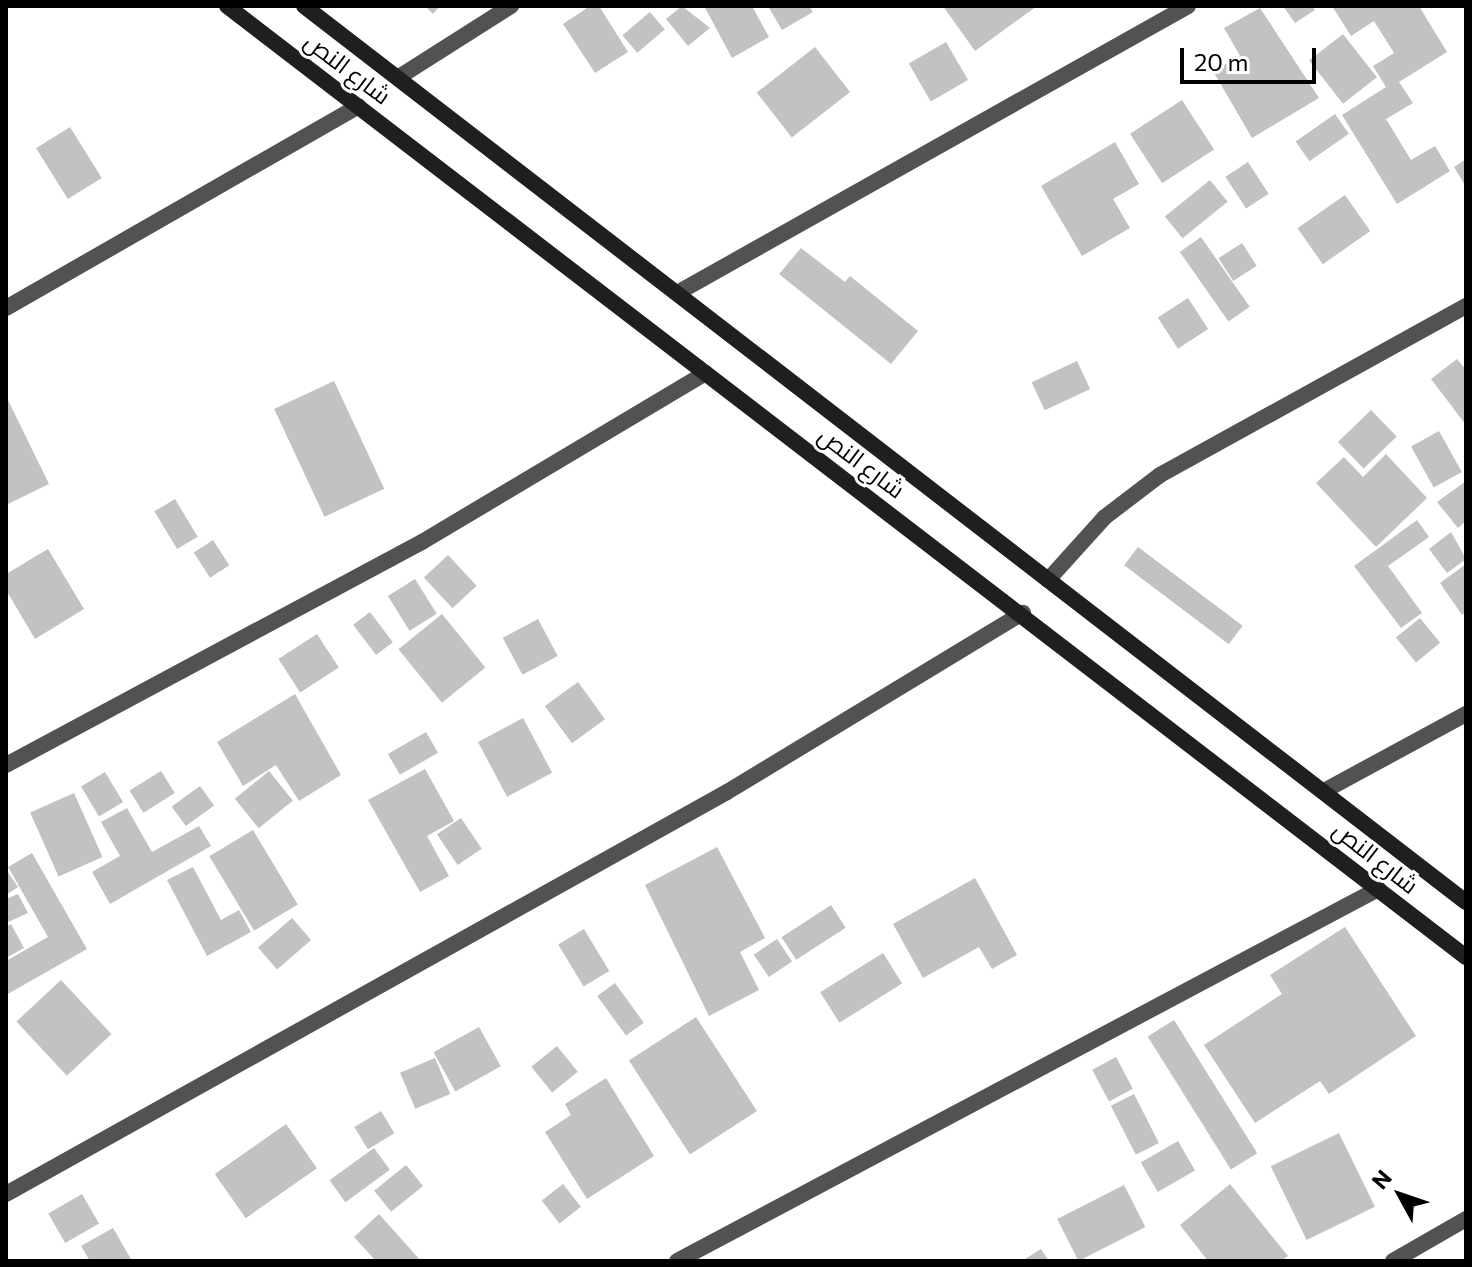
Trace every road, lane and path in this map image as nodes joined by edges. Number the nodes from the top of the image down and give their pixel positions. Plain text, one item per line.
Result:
1 (227, 6) edge
2 (304, 6) edge
3 (511, 6) edge
4 (1188, 6) edge
5 (399, 77) junction
6 (358, 106) junction
7 (679, 292) junction
8 (1466, 306) edge
9 (6, 308) edge
10 (705, 373) junction
11 (1048, 580) junction
12 (1023, 613) junction
13 (1466, 714) edge
14 (6, 765) edge
15 (1324, 791) junction
16 (1378, 889) junction
17 (1466, 902) edge
18 (1466, 957) edge
19 (6, 1194) edge
20 (1466, 1219) edge
21 (677, 1261) edge
22 (1393, 1261) edge

1 - 6 main road, شارع النص
2 - 5 main road, شارع النص
3 - 5 street
4 - 7 street
5 - 7 main road, شارع النص
6 - 9 street
6 - 10 main road, شارع النص
7 - 11 main road, شارع النص
8 - 11 street
10 - 12 main road, شارع النص
10 - 14 street
11 - 15 main road, شارع النص
12 - 16 main road, شارع النص
12 - 19 street
13 - 15 street
15 - 17 main road, شارع النص
16 - 18 main road, شارع النص
16 - 21 street
20 - 22 street

